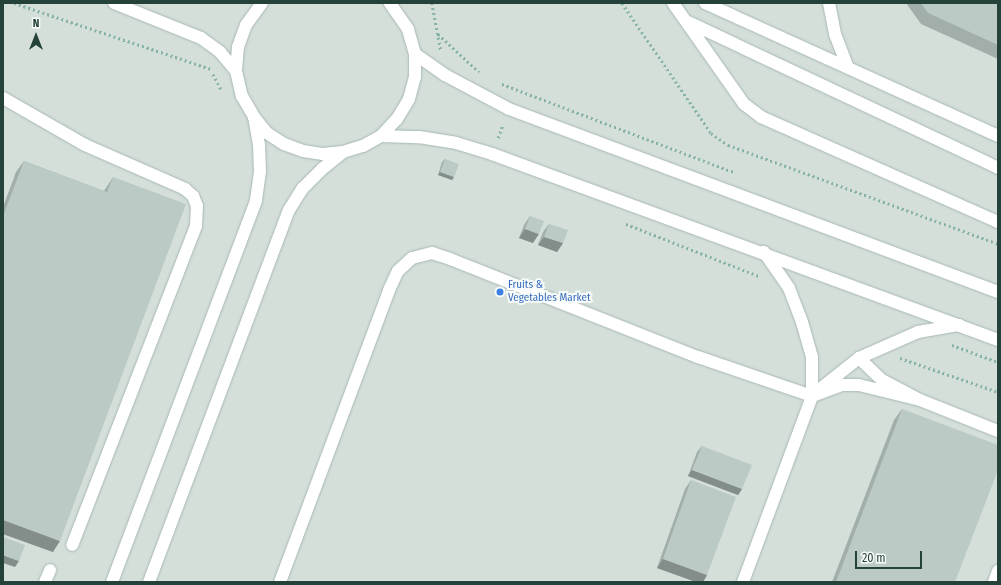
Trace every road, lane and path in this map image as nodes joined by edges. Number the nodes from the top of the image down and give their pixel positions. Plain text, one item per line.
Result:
1 (14, 3) edge
2 (114, 3) edge
3 (262, 3) edge
4 (432, 3) edge
5 (673, 3) edge
6 (705, 3) edge
7 (829, 3) edge
8 (393, 5) edge
9 (686, 21) junction
10 (438, 34) junction
11 (415, 54) junction
12 (847, 66) junction
13 (236, 71) junction
14 (445, 75) junction
15 (484, 77) dead end
16 (499, 83) dead end
17 (225, 97) dead end
18 (3, 98) edge
19 (509, 108) junction
20 (254, 117) junction
21 (381, 136) junction
22 (998, 136) edge
23 (343, 152) junction
24 (492, 154) junction
25 (998, 168) edge
26 (734, 172) dead end
27 (621, 222) dead end
28 (998, 222) edge
29 (764, 252) junction
30 (789, 288) junction
31 (998, 292) edge
32 (959, 325) junction
33 (998, 340) edge
34 (947, 343) dead end
35 (877, 351) junction
36 (859, 358) junction
37 (998, 362) edge
38 (998, 392) edge
39 (812, 396) junction
40 (920, 400) junction
41 (998, 431) edge
42 (72, 545) dead end
43 (50, 570) dead end
44 (998, 571) edge
45 (45, 582) edge
46 (112, 582) edge
47 (149, 582) edge
48 (280, 582) edge
49 (743, 582) edge
50 (994, 582) edge

1 - 17 path
2 - 13 street
3 - 13 street
4 - 10 path
5 - 9 street
6 - 12 street
7 - 12 street
8 - 11 street
9 - 25 street
9 - 28 street
10 - 14 path
10 - 15 path
11 - 14 street
11 - 21 street
12 - 22 street
13 - 20 street
14 - 19 street
16 - 26 path
18 - 42 street
19 - 24 path
19 - 31 street
20 - 23 street
20 - 46 street
21 - 23 street
21 - 24 street
23 - 47 street
24 - 29 street
27 - 30 path
29 - 30 street
29 - 32 street
30 - 39 street
32 - 33 street
32 - 35 street
34 - 37 path
35 - 36 street
35 - 38 path
36 - 39 street
36 - 40 street
39 - 40 street
39 - 48 street
39 - 49 street
40 - 41 street
43 - 45 street
44 - 50 street

